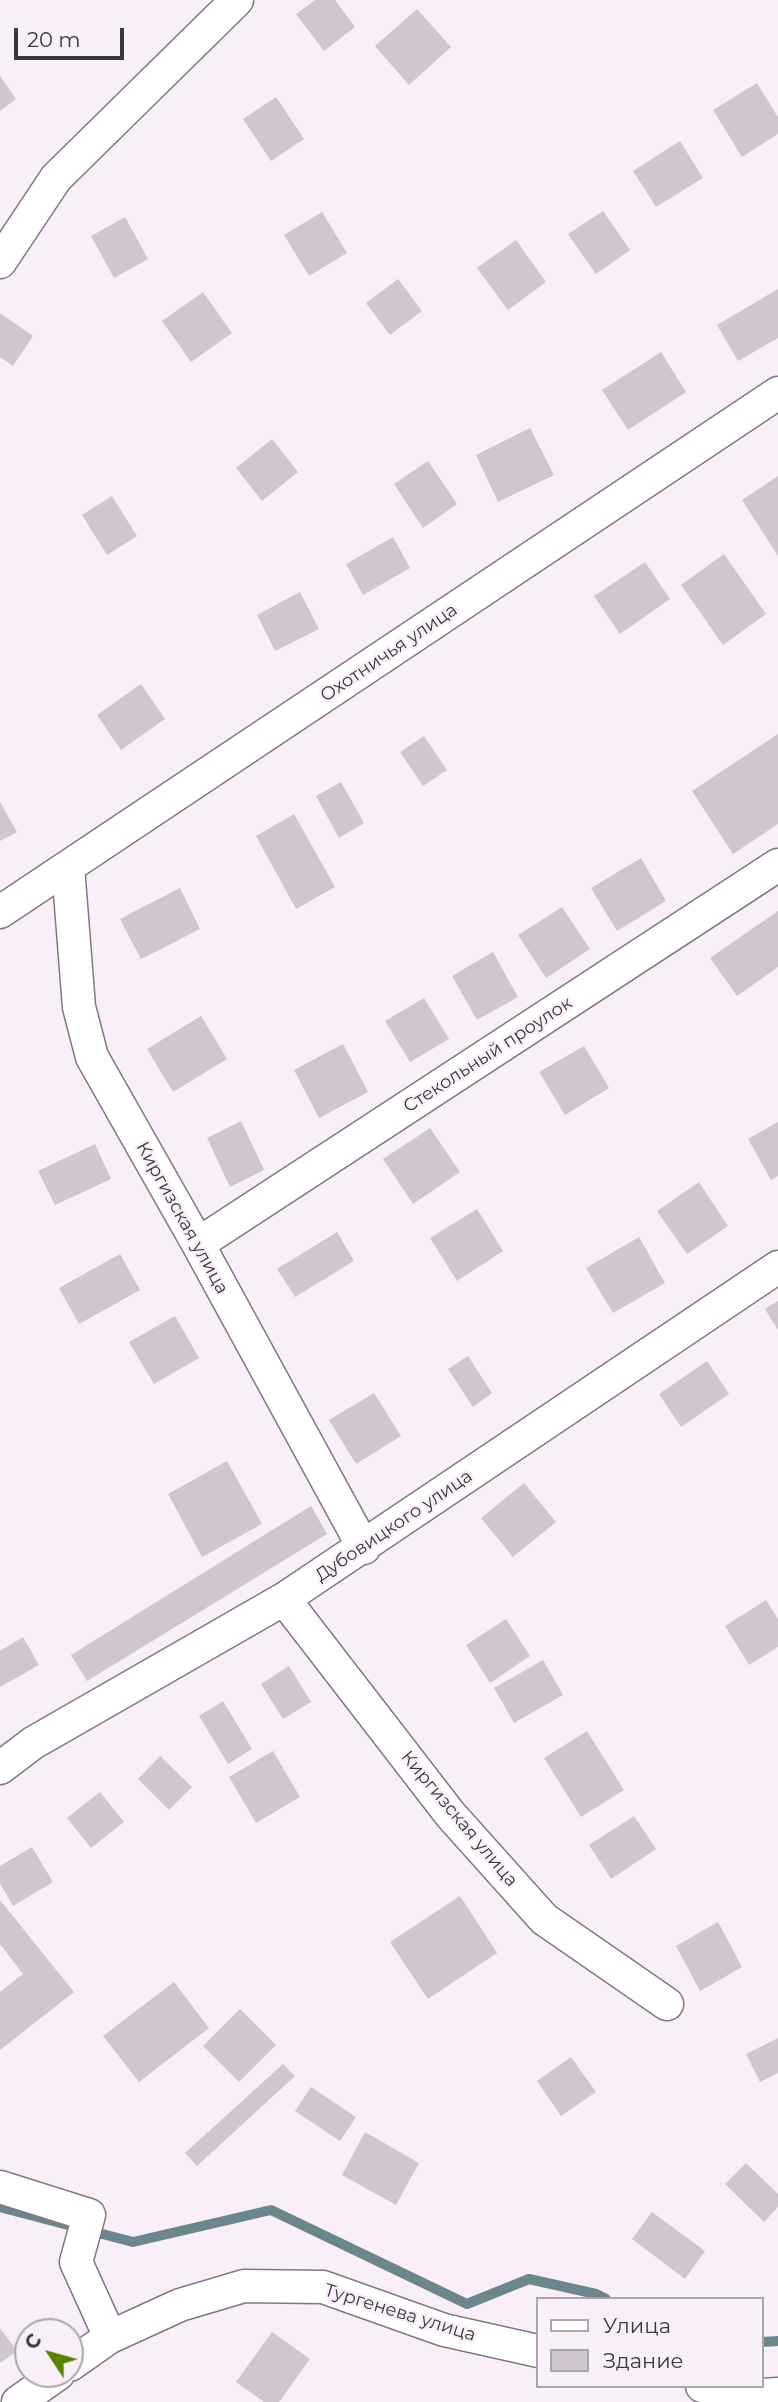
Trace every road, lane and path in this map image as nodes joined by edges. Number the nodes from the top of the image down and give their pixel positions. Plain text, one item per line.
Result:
1 (237, 0) edge
2 (0, 262) edge
3 (778, 393) edge
4 (778, 864) edge
5 (68, 867) junction
6 (0, 912) edge
7 (198, 1244) junction
8 (778, 1267) edge
9 (363, 1548) junction
10 (284, 1599) junction
11 (0, 1768) edge
12 (667, 2004) dead end
13 (0, 2187) edge
14 (110, 2337) junction
15 (536, 2351) edge
16 (84, 2355) edge
17 (38, 2388) edge
18 (708, 2388) edge
19 (778, 2394) edge
20 (742, 2399) edge
21 (18, 2402) edge

1 - 2 street
3 - 5 street, Охотничья улица
4 - 7 street, Стекольный проулок
5 - 6 street, Охотничья улица
5 - 7 street, Киргизская улица
7 - 9 street, Киргизская улица
8 - 9 street, Дубовицкого улица
9 - 10 street, Дубовицкого улица
10 - 11 street, Дубовицкого улица
10 - 12 street, Киргизская улица
13 - 14 street
14 - 15 street, Тургенева улица
14 - 16 street, Тургенева улица
17 - 21 street
18 - 20 street
19 - 20 street

